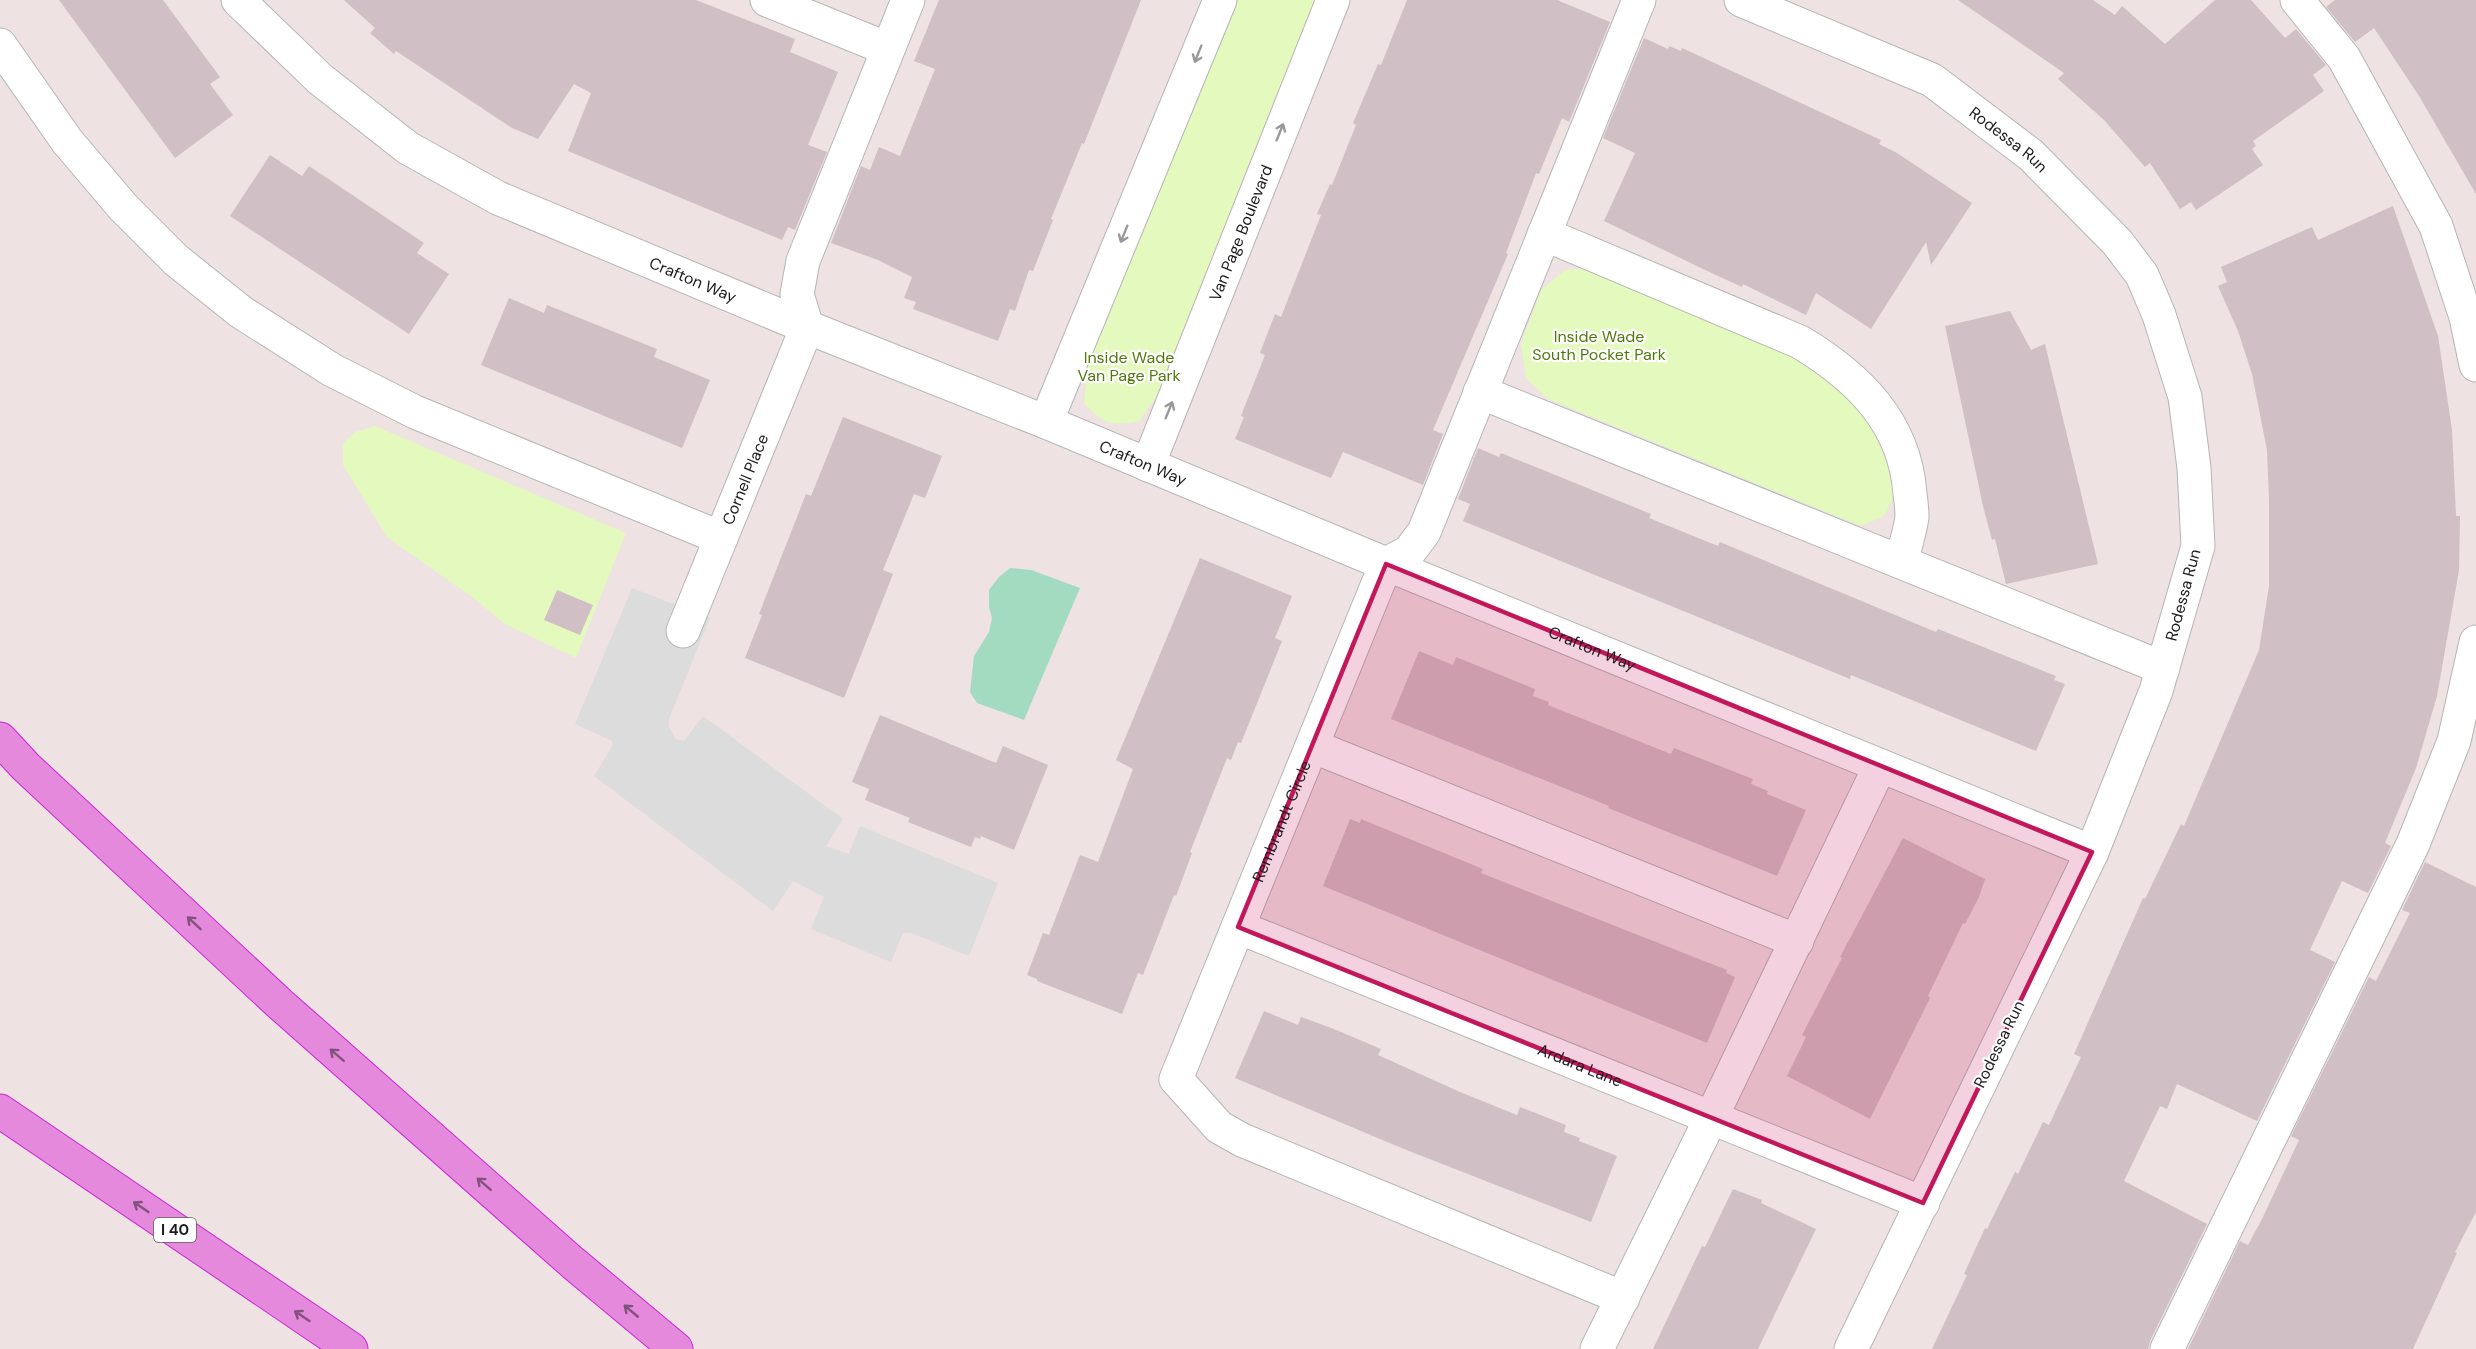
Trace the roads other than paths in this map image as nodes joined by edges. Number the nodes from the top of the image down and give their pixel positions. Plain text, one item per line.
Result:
1 (238, 0) edge
2 (767, 0) edge
3 (908, 0) edge
4 (1220, 0) edge
5 (1333, 0) edge
6 (1639, 0) edge
7 (1741, 0) edge
8 (2297, 0) edge
9 (0, 45) edge
10 (888, 49) junction
11 (1544, 234) junction
12 (807, 327) junction
13 (2476, 365) edge
14 (1480, 392) junction
15 (1046, 422) junction
16 (1148, 465) junction
17 (721, 538) junction
18 (1901, 562) junction
19 (1386, 564) junction
20 (683, 631) dead end
21 (2476, 642) edge
22 (2163, 668) junction
23 (0, 738) edge
24 (1312, 746) junction
25 (1880, 766) junction
26 (2092, 852) junction
27 (1238, 927) junction
28 (1797, 941) junction
29 (0, 1111) edge
30 (1711, 1118) junction
31 (1923, 1203) junction
32 (1623, 1298) junction
33 (351, 1349) edge
34 (676, 1349) edge
35 (1597, 1349) edge
36 (1851, 1349) edge
37 (2167, 1349) edge

1 - 12 street, Crafton Way
2 - 10 street
3 - 10 street
4 -> 15 street
16 -> 5 street, Van Page Boulevard
6 - 11 street
7 - 22 street, Rodessa Run
8 - 13 street
9 - 17 street
10 - 12 street
11 - 14 street
11 - 18 street
12 - 15 street, Crafton Way
12 - 17 street, Cornell Place
14 - 18 street
14 - 19 street
15 - 16 street, Crafton Way
16 - 19 street, Crafton Way
17 - 20 street, Cornell Place
18 - 22 street
19 - 24 street, Rembrandt Circle
19 - 25 street, Crafton Way
21 - 37 street
22 - 26 street, Rodessa Run
34 -> 23 highway
24 - 27 street, Rembrandt Circle
24 - 28 street
25 - 26 street, Crafton Way
25 - 28 street
26 - 31 street, Rodessa Run
27 - 30 street, Ardara Lane
27 - 32 street, Rembrandt Circle
28 - 30 street
33 -> 29 highway, I 40
30 - 31 street, Ardara Lane
30 - 32 street
31 - 36 street, Rodessa Run
32 - 35 street

